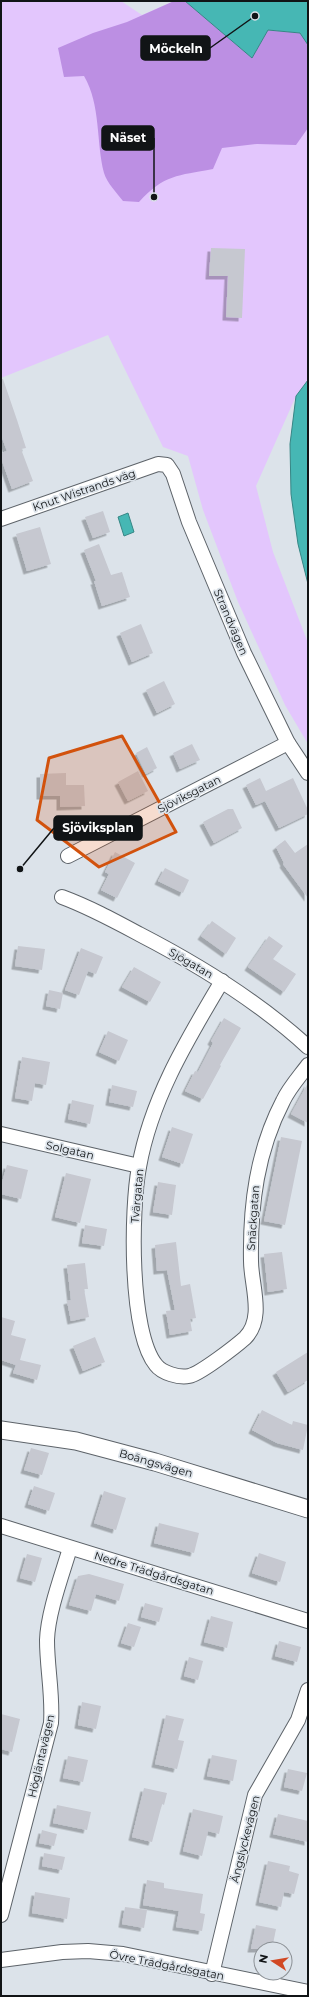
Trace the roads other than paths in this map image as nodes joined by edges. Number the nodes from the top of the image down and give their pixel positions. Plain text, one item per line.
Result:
1 (167, 465) joint
2 (1, 518) edge
3 (288, 742) junction
4 (308, 773) edge
5 (68, 856) dead end
6 (62, 897) dead end
7 (222, 981) junction
8 (308, 1047) edge
9 (308, 1065) edge
10 (1, 1134) edge
11 (139, 1166) junction
12 (211, 1364) joint
13 (1, 1430) edge
14 (308, 1509) edge
15 (1, 1526) edge
16 (70, 1548) junction
17 (308, 1621) edge
18 (308, 1690) edge
19 (1, 1915) edge
20 (1, 1960) edge
21 (212, 1974) junction
22 (301, 1993) edge

1 - 2 street, Knut Wistrands väg
1 - 3 street, Strandvägen
3 - 4 street, Strandvägen
3 - 5 street, Sjöviksgatan
6 - 7 street, Sjögatan
7 - 8 street, Sjögatan
7 - 11 street, Tvärgatan
9 - 12 street, Snäckgatan
10 - 11 street, Solgatan
11 - 12 street, Tvärgatan
13 - 14 street, Boängsvägen
15 - 16 street, Nedre Trädgårdsgatan
16 - 17 street, Nedre Trädgårdsgatan
16 - 19 street, Högläntavägen
18 - 21 street, Ängslyckevägen
20 - 21 street, Övre Trädgårdsgatan
21 - 22 street, Övre Trädgårdsgatan

